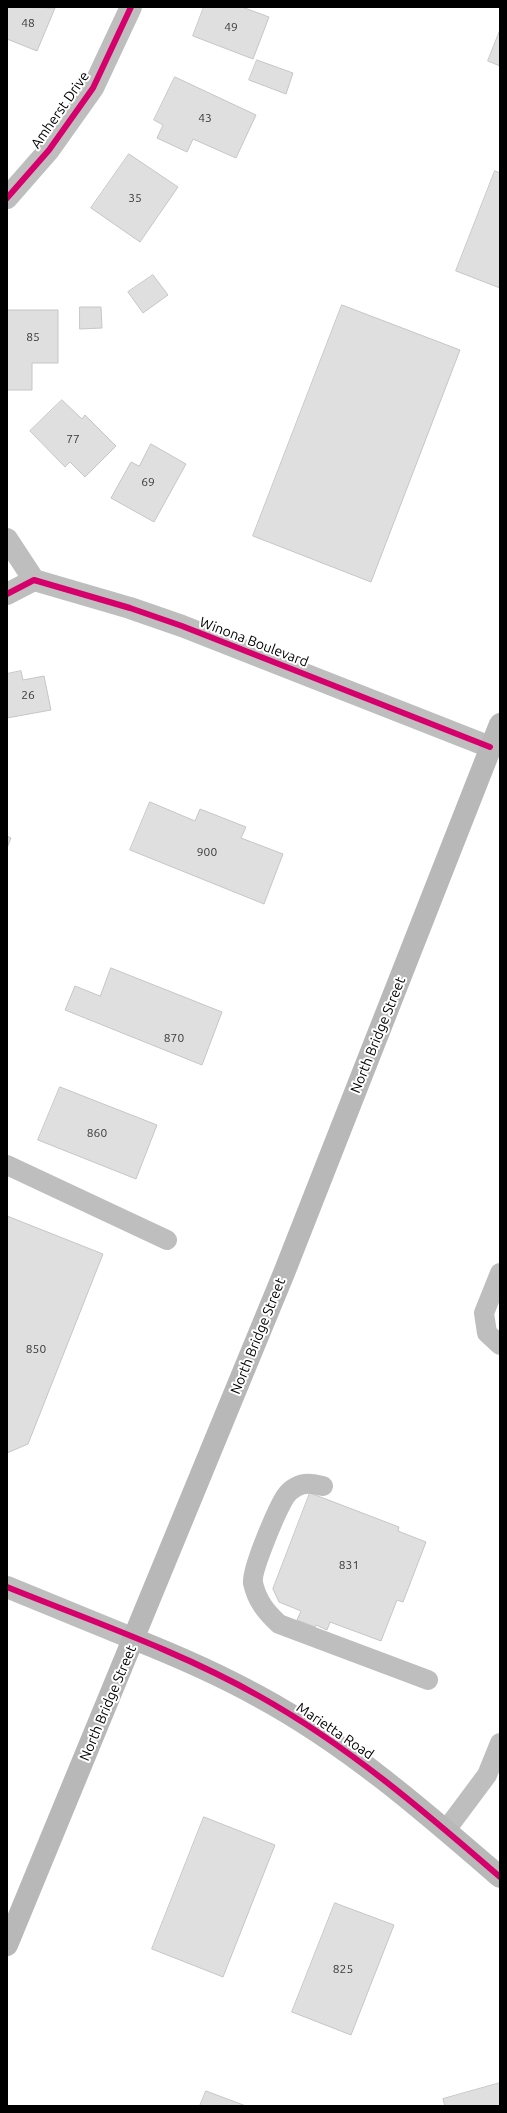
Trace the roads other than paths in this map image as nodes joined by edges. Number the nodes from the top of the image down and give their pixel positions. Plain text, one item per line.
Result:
1 (131, 7) edge
2 (7, 198) edge
3 (7, 539) edge
4 (34, 580) junction
5 (7, 594) edge
6 (500, 724) edge
7 (495, 749) edge
8 (7, 1165) edge
9 (167, 1240) dead end
10 (500, 1273) edge
11 (500, 1345) edge
12 (323, 1486) dead end
13 (7, 1587) edge
14 (134, 1639) junction
15 (428, 1680) dead end
16 (500, 1743) edge
17 (446, 1830) junction
18 (500, 1877) edge
19 (7, 1945) edge

1 - 2 street, Amherst Drive
3 - 4 street
4 - 5 street
4 - 7 street, Winona Boulevard
6 - 7 main road, North Bridge Street
7 - 14 main road, North Bridge Street
8 - 9 lane
10 - 11 lane
12 - 15 lane
13 - 14 street
14 - 17 main road, Marietta Road
14 - 19 main road, North Bridge Street
16 - 17 lane
17 - 18 main road, Marietta Road

